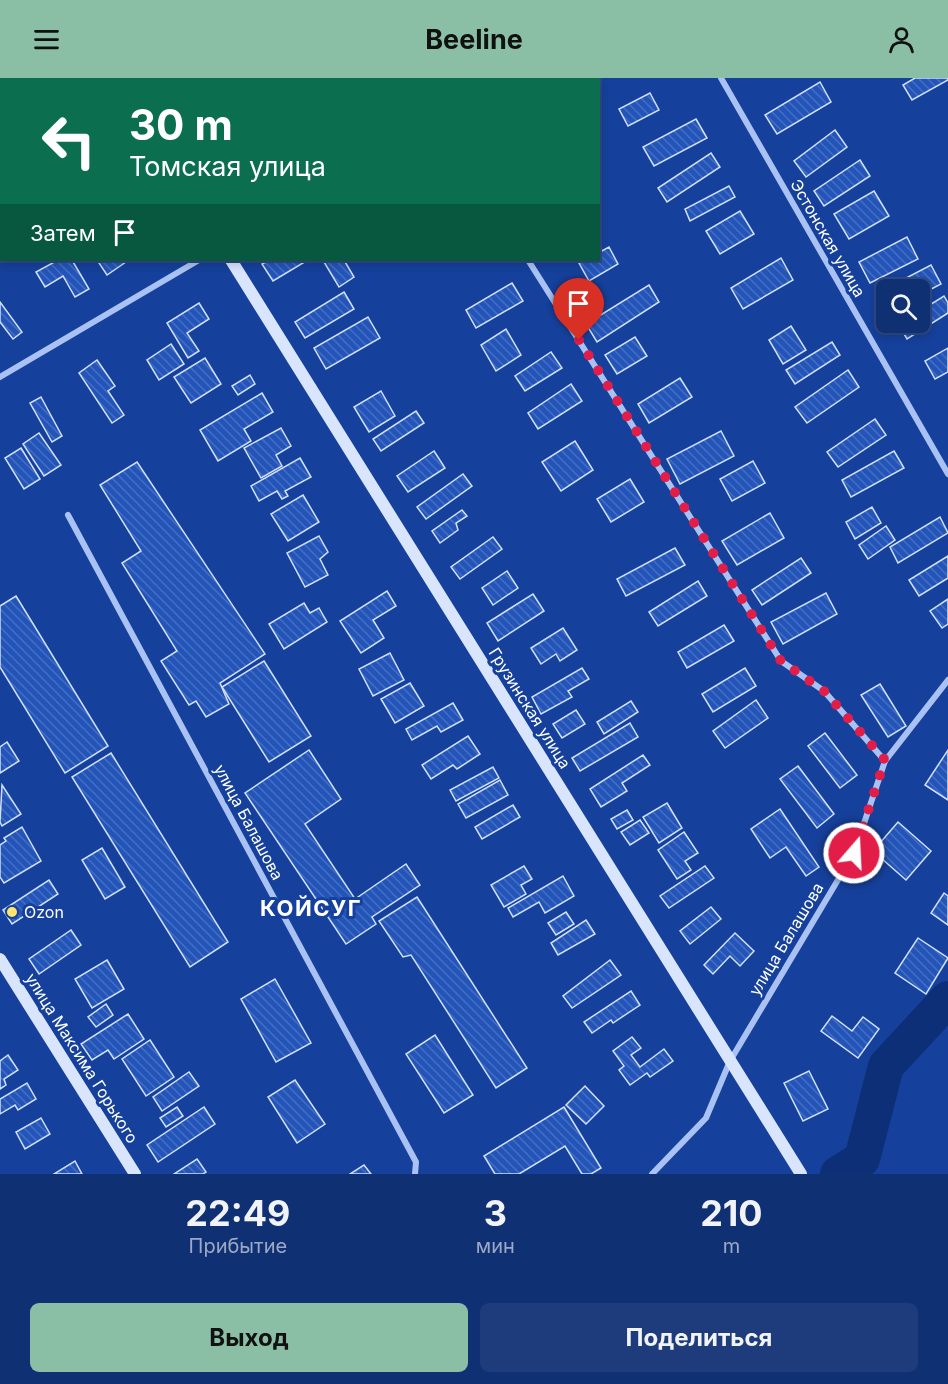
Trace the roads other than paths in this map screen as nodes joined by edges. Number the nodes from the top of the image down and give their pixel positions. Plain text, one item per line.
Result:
1 (721, 78) edge
2 (198, 261) edge
3 (232, 261) edge
4 (529, 261) edge
5 (0, 377) edge
6 (948, 474) edge
7 (68, 515) dead end
8 (948, 680) edge
9 (885, 760) junction
10 (0, 959) edge
11 (730, 1060) junction
12 (135, 1174) edge
13 (415, 1174) edge
14 (652, 1174) edge
15 (801, 1174) edge

1 - 6 street, Эстонская улица
2 - 5 street
3 - 11 main road, Грузинская улица
4 - 9 street
7 - 13 street, улица Балашова
8 - 9 street, улица Балашова
9 - 11 street, улица Балашова
10 - 12 main road, улица Максима Горького
11 - 14 street, улица Балашова
11 - 15 main road, Грузинская улица

